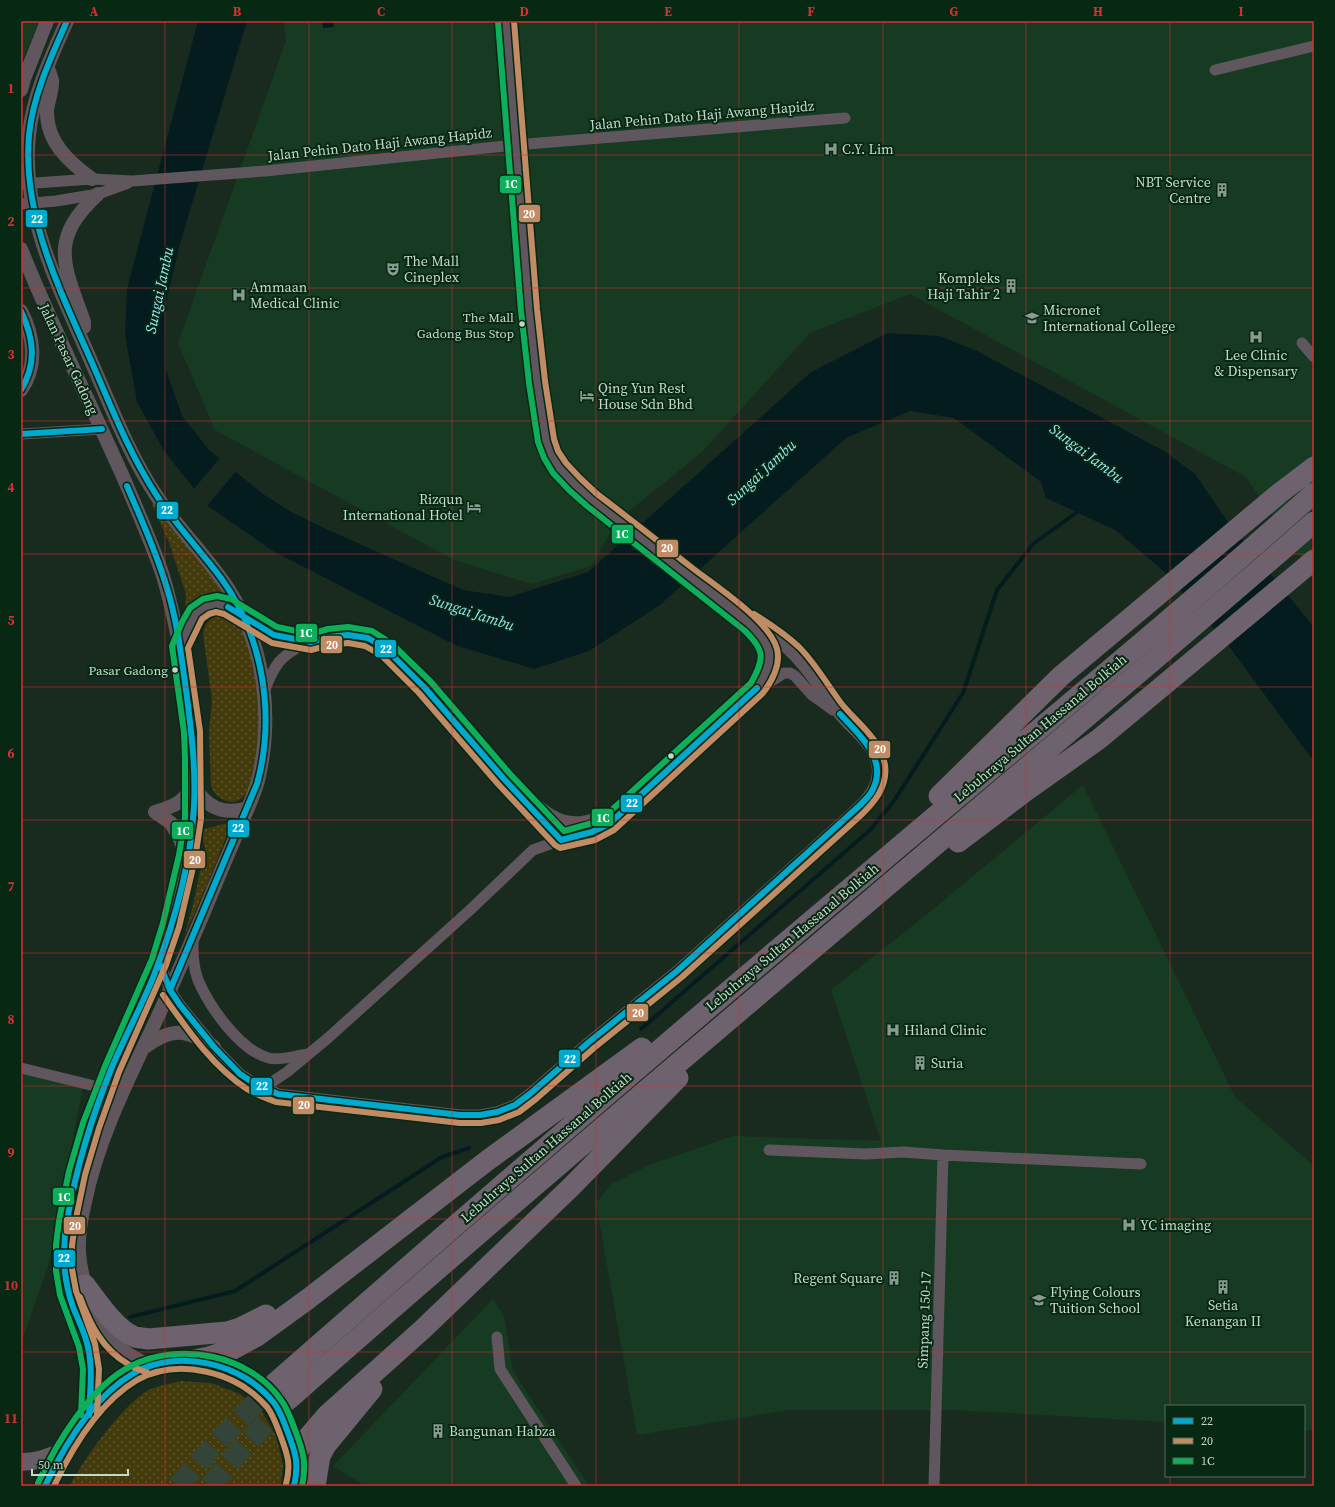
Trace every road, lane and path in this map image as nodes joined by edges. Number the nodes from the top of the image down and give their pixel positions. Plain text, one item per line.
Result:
1 (48, 21) edge
2 (67, 21) edge
3 (506, 21) edge
4 (1314, 46) edge
5 (47, 66) junction
6 (1216, 70) dead end
7 (21, 90) edge
8 (845, 118) dead end
9 (515, 145) junction
10 (92, 179) junction
11 (132, 181) junction
12 (25, 184) edge
13 (98, 194) junction
14 (27, 203) edge
15 (21, 249) edge
16 (21, 311) edge
17 (1302, 343) dead end
18 (86, 348) junction
19 (1314, 357) edge
20 (21, 390) edge
21 (102, 429) junction
22 (21, 434) edge
23 (1314, 467) edge
24 (1314, 494) edge
25 (1314, 522) edge
26 (1314, 560) edge
27 (739, 615) junction
28 (244, 616) junction
29 (310, 642) junction
30 (180, 647) junction
31 (757, 688) junction
32 (264, 692) junction
33 (840, 714) junction
34 (504, 779) junction
35 (194, 786) junction
36 (248, 808) junction
37 (623, 810) junction
38 (561, 840) junction
39 (187, 857) junction
40 (874, 868) junction
41 (871, 900) junction
42 (193, 937) junction
43 (159, 962) junction
44 (759, 965) junction
45 (170, 990) junction
46 (739, 1011) junction
47 (214, 1047) junction
48 (144, 1048) junction
49 (309, 1054) junction
50 (21, 1068) edge
51 (105, 1087) junction
52 (263, 1088) junction
53 (123, 1093) junction
54 (769, 1150) dead end
55 (943, 1156) junction
56 (1140, 1164) dead end
57 (334, 1279) junction
58 (85, 1285) junction
59 (423, 1329) junction
60 (497, 1337) dead end
61 (189, 1361) junction
62 (151, 1366) junction
63 (274, 1384) tunnel mouth
64 (289, 1399) tunnel mouth
65 (89, 1415) junction
66 (63, 1451) junction
67 (297, 1458) junction
68 (21, 1462) edge
69 (45, 1486) edge
70 (294, 1486) edge
71 (302, 1486) edge
72 (315, 1486) edge
73 (576, 1486) edge
74 (934, 1486) edge

1 - 7 street
2 - 5 street, Jalan Pasar Gadong
3 - 9 street
4 - 6 street
5 - 10 street
5 - 12 street, Jalan Pasar Gadong
8 - 9 street, Jalan Pehin Dato Haji Awang Hapidz
9 - 11 street, Jalan Pehin Dato Haji Awang Hapidz
9 - 27 street
10 - 11 street, Jalan Pehin Dato Haji Awang Hapidz
10 - 12 street, Jalan Pehin Dato Haji Awang Hapidz
11 - 13 street, Jalan Pehin Dato Haji Awang Hapidz
12 - 14 street, Jalan Pasar Gadong
13 - 14 street, Jalan Pehin Dato Haji Awang Hapidz
13 - 18 street
14 - 18 street, Jalan Pasar Gadong
15 - 21 street, Jalan Pasar Gadong
16 - 20 street
17 - 19 street
18 - 28 street, Jalan Pasar Gadong
21 - 22 street
21 - 30 street, Jalan Pasar Gadong
23 - 40 highway
24 - 40 highway, Lebuhraya Sultan Hassanal Bolkiah
25 - 41 highway, Lebuhraya Sultan Hassanal Bolkiah
26 - 41 highway
27 - 31 street
27 - 33 street
28 - 29 street
28 - 30 street
28 - 32 street, Jalan Pasar Gadong
29 - 32 street
29 - 34 street
30 - 35 street, Jalan Pasar Gadong
31 - 33 street
31 - 37 street
32 - 36 street, Jalan Pasar Gadong
33 - 52 street
34 - 37 street
34 - 38 street
35 - 36 street
35 - 39 street, Jalan Pasar Gadong
35 - 39 street
36 - 42 street, Jalan Pasar Gadong
37 - 38 street
38 - 49 street
39 - 43 street, Jalan Pasar Gadong
40 - 44 highway, Lebuhraya Sultan Hassanal Bolkiah
41 - 46 highway, Lebuhraya Sultan Hassanal Bolkiah
42 - 45 street, Jalan Pasar Gadong
42 - 49 street
43 - 45 street
43 - 51 street, Jalan Pasar Gadong
44 - 57 highway
44 - 63 highway, Lebuhraya Sultan Hassanal Bolkiah
45 - 47 street
45 - 48 street, Jalan Pasar Gadong
46 - 59 highway
46 - 64 highway, Lebuhraya Sultan Hassanal Bolkiah
47 - 48 street
47 - 52 street
48 - 53 street, Jalan Pasar Gadong
49 - 52 street
50 - 51 street
51 - 53 street
51 - 65 street, Jalan Pasar Gadong
53 - 58 street, Jalan Pasar Gadong
54 - 55 street
55 - 56 street
55 - 74 street, Simpang 150-17
57 - 58 highway
57 - 61 highway
58 - 62 street, Jalan Pasar Gadong
59 - 67 highway
59 - 72 highway
60 - 73 street
61 - 62 main road
61 - 67 main road
62 - 65 main road
65 - 66 main road
66 - 68 main road
66 - 69 main road
67 - 70 main road
67 - 71 main road

